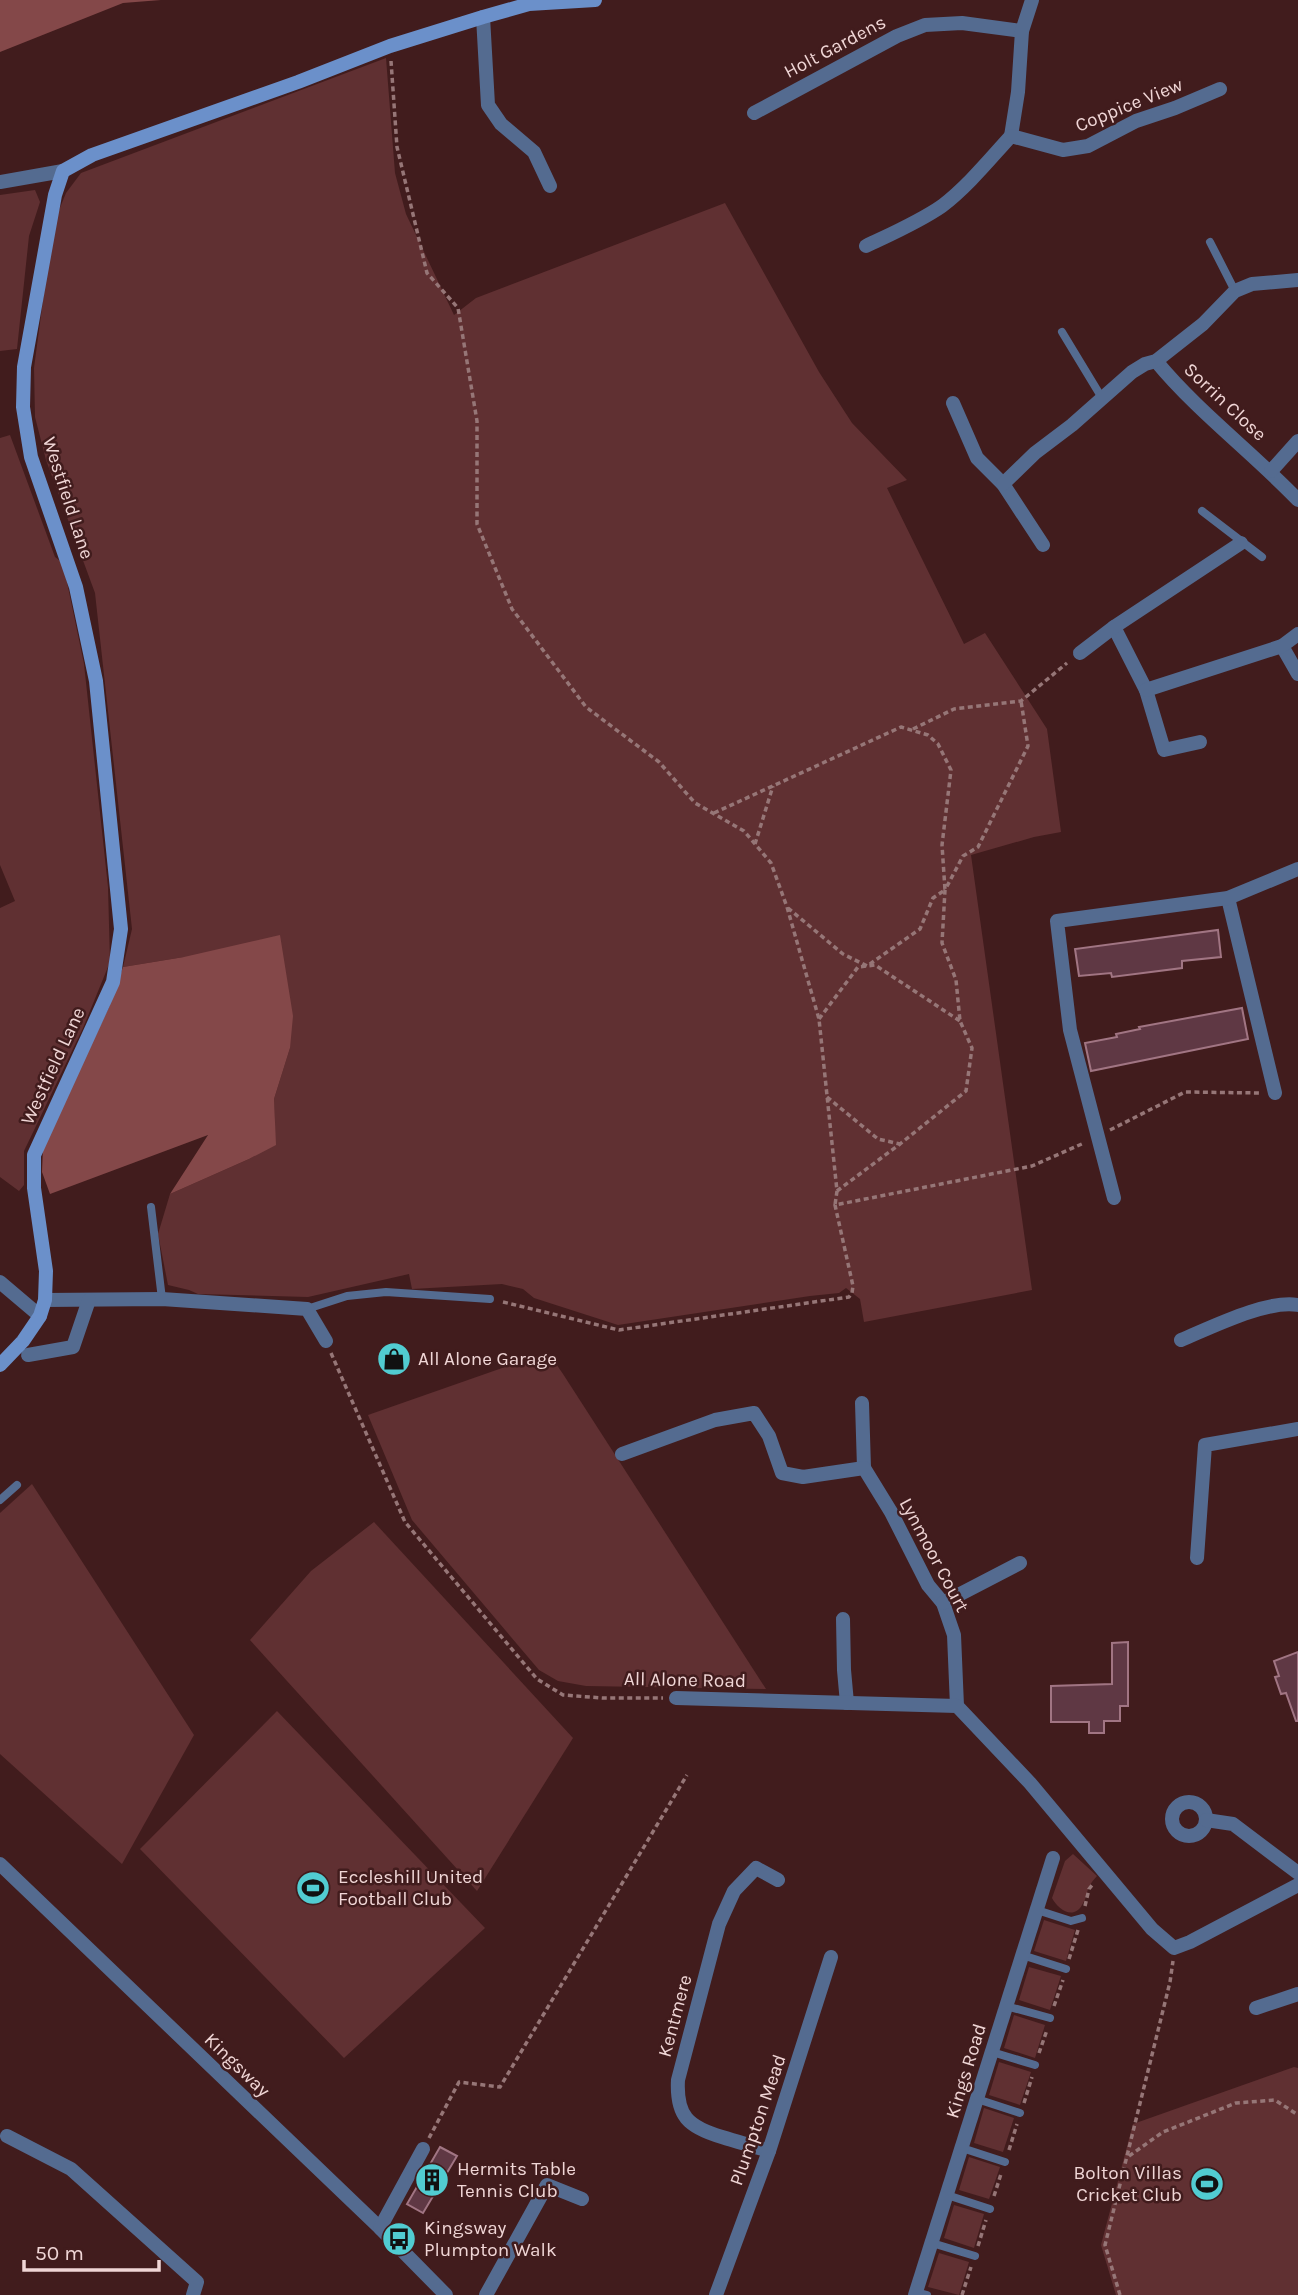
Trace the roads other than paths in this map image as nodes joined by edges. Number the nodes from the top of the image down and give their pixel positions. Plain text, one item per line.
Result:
1 (595, 0) edge
2 (1032, 0) edge
3 (483, 17) junction
4 (1022, 31) junction
5 (1220, 89) dead end
6 (754, 113) dead end
7 (1011, 136) junction
8 (63, 171) junction
9 (0, 182) edge
10 (550, 186) dead end
11 (1210, 242) dead end
12 (866, 246) dead end
13 (1298, 280) edge
14 (1235, 291) junction
15 (1062, 332) dead end
16 (1156, 361) junction
17 (1101, 398) junction
18 (953, 403) dead end
19 (1298, 441) edge
20 (1271, 471) junction
21 (1003, 484) junction
22 (1298, 500) edge
23 (1202, 511) dead end
24 (1241, 542) junction
25 (1042, 545) dead end
26 (1262, 557) dead end
27 (1114, 627) junction
28 (1298, 634) edge
29 (1282, 646) junction
30 (1080, 653) road end
31 (1298, 674) edge
32 (1146, 690) junction
33 (1200, 742) dead end
34 (1298, 869) edge
35 (1228, 898) junction
36 (1275, 1093) road end
37 (1114, 1199) dead end
38 (151, 1207) dead end
39 (0, 1282) edge
40 (490, 1298) road end
41 (162, 1299) junction
42 (45, 1300) junction
43 (89, 1300) junction
44 (1298, 1305) edge
45 (307, 1309) junction
46 (40, 1316) junction
47 (1181, 1340) dead end
48 (326, 1341) road end
49 (28, 1355) dead end
50 (0, 1364) edge
51 (862, 1403) dead end
52 (1298, 1429) edge
53 (622, 1454) dead end
54 (864, 1468) junction
55 (18, 1485) dead end
56 (0, 1500) edge
57 (1196, 1558) dead end
58 (1020, 1563) dead end
59 (943, 1603) junction
60 (844, 1619) dead end
61 (676, 1698) road end
62 (847, 1703) junction
63 (957, 1706) junction
64 (1206, 1820) dead end
65 (1052, 1858) dead end
66 (1, 1868) edge
67 (1298, 1873) edge
68 (778, 1880) dead end
69 (1298, 1885) edge
70 (1037, 1910) junction
71 (1082, 1918) dead end
72 (1022, 1955) junction
73 (831, 1957) dead end
74 (1066, 1969) dead end
75 (1298, 1994) edge
76 (1006, 2006) junction
77 (1255, 2008) dead end
78 (1050, 2018) dead end
79 (992, 2052) junction
80 (1035, 2065) dead end
81 (977, 2099) junction
82 (1020, 2113) dead end
83 (7, 2136) dead end
84 (962, 2148) junction
85 (424, 2149) road end
86 (769, 2151) junction
87 (1005, 2162) dead end
88 (947, 2195) junction
89 (582, 2199) dead end
90 (990, 2208) dead end
91 (380, 2228) junction
92 (932, 2243) junction
93 (975, 2256) dead end
94 (919, 2294) edge
95 (193, 2295) edge
96 (446, 2295) edge
97 (486, 2295) edge
98 (716, 2295) edge

1 - 3 street
2 - 4 street
3 - 8 street
3 - 10 street
4 - 6 street, Holt Gardens
4 - 7 street
5 - 7 street, Coppice View
7 - 12 street
8 - 9 street
8 - 42 street, Westfield Lane
11 - 14 lane
13 - 14 street
14 - 16 street, Sorrin Close
15 - 17 lane
16 - 17 street, Sorrin Close
16 - 20 street, Sorrin Close
17 - 21 street, Sorrin Close
18 - 21 street
19 - 20 street
20 - 22 street, Sorrin Close
21 - 25 street
23 - 24 lane
24 - 26 lane
24 - 27 street
27 - 30 street
27 - 32 street
28 - 29 street
29 - 31 street
29 - 32 street
32 - 33 street
34 - 35 street
35 - 36 street
35 - 37 street
38 - 41 lane
39 - 46 street
40 - 45 lane
41 - 43 street
41 - 45 street
42 - 43 street
42 - 46 street, Westfield Lane
43 - 49 street
44 - 47 street
45 - 48 street
46 - 50 street, Westfield Lane
51 - 54 street, Lynmoor Court
52 - 57 street
53 - 54 street
54 - 59 street, Lynmoor Court
55 - 56 lane
58 - 59 street
59 - 63 street, Lynmoor Court
60 - 62 street
61 - 62 street, All Alone Road
62 - 63 street, All Alone Road
63 - 69 street
64 - 67 street
65 - 70 street, Kings Road
66 - 91 street, Kingsway
68 - 86 street, Kentmere
70 - 71 lane
70 - 72 street, Kings Road
72 - 74 lane
72 - 76 street, Kings Road
73 - 86 street, Plumpton Mead
75 - 77 street
76 - 78 lane
76 - 79 street, Kings Road
79 - 80 lane
79 - 81 street, Kings Road
81 - 82 lane
81 - 84 street, Kings Road
83 - 95 street
84 - 87 lane
84 - 88 street, Kings Road
85 - 91 street
86 - 98 street, Plumpton Mead
88 - 90 lane
88 - 92 street, Kings Road
89 - 97 street
91 - 96 street, Kingsway
92 - 93 lane
92 - 94 street, Kings Road

